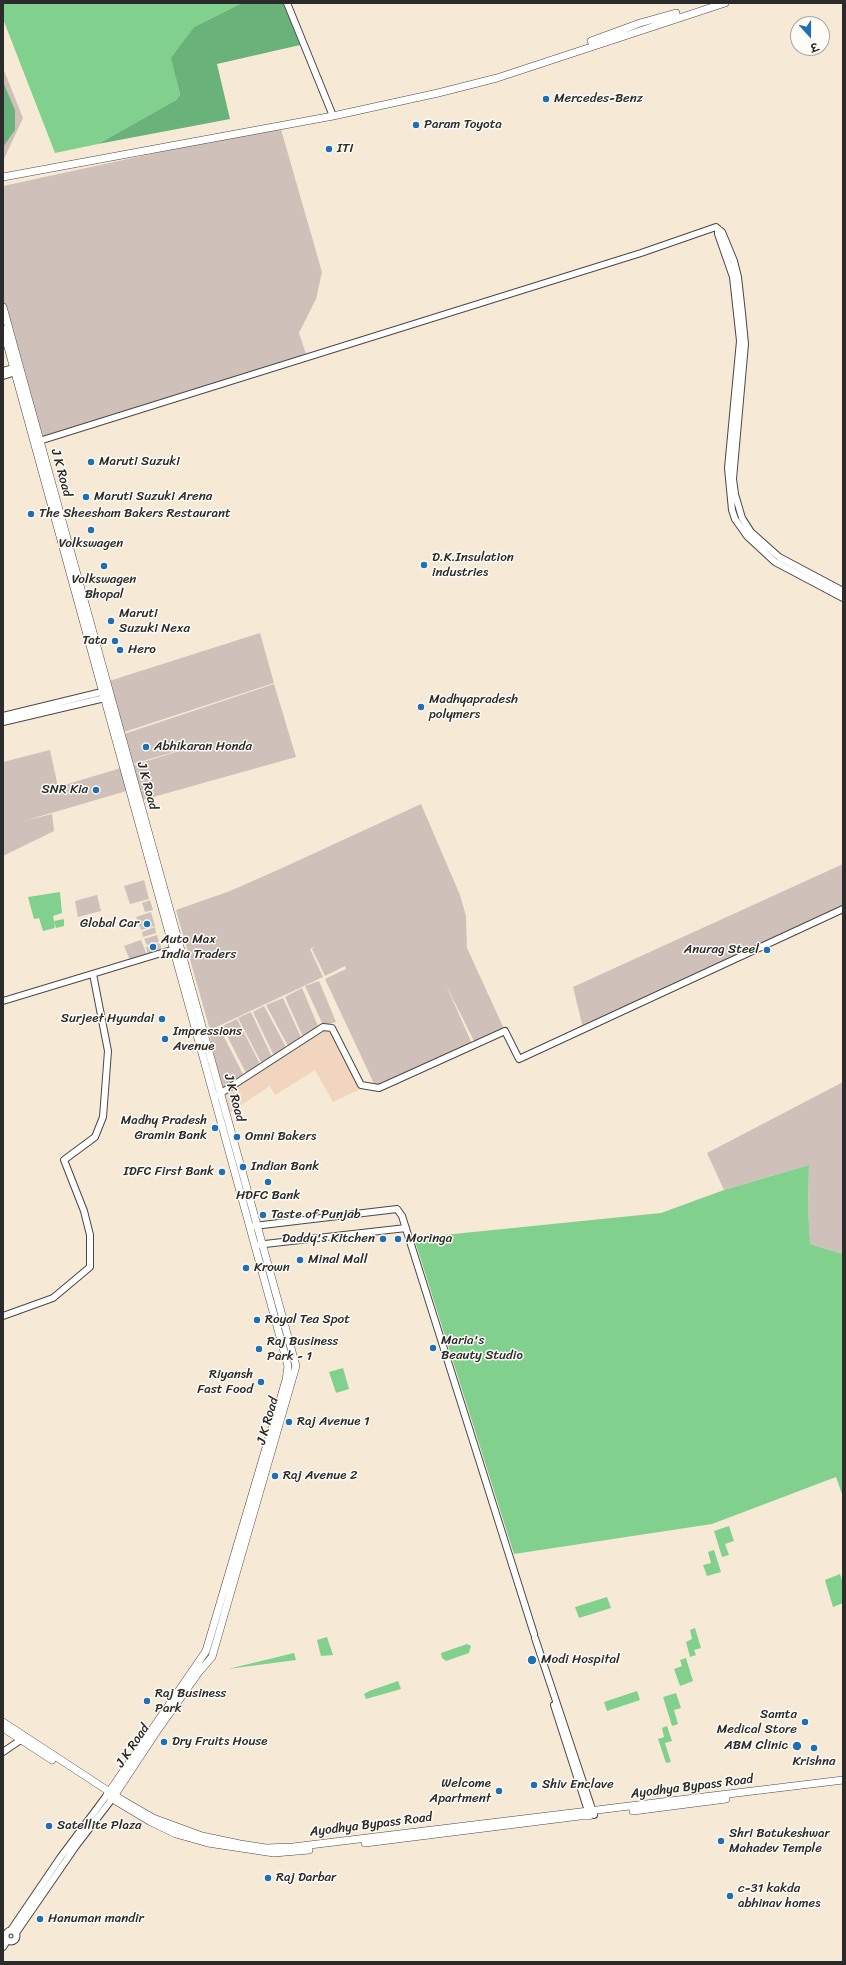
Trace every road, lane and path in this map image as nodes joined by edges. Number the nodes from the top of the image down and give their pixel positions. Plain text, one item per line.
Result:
1 (287, 3) edge
2 (292, 3) edge
3 (714, 3) edge
4 (724, 3) edge
5 (335, 114) junction
6 (3, 176) edge
7 (718, 229) junction
8 (3, 307) edge
9 (3, 329) edge
10 (17, 369) junction
11 (3, 371) edge
12 (3, 376) edge
13 (37, 441) junction
14 (843, 590) edge
15 (843, 598) edge
16 (107, 694) junction
17 (3, 716) edge
18 (3, 722) edge
19 (843, 909) edge
20 (177, 948) junction
21 (93, 974) junction
22 (3, 1001) edge
23 (217, 1095) junction
24 (253, 1226) junction
25 (405, 1228) junction
26 (259, 1245) junction
27 (3, 1316) edge
28 (3, 1722) edge
29 (3, 1728) edge
30 (23, 1738) junction
31 (3, 1752) edge
32 (843, 1780) edge
33 (843, 1784) edge
34 (111, 1795) junction
35 (591, 1814) junction
36 (9, 1932) edge
37 (7, 1941) junction
38 (3, 1947) edge

1 - 5 street
2 - 5 street
3 - 5 main road
4 - 5 main road
5 - 6 main road
7 - 13 street
7 - 14 street
7 - 15 street
8 - 10 main road, J K Road
9 - 10 main road, J K Road
10 - 11 street
10 - 12 street
10 - 13 main road, J K Road
13 - 16 main road, J K Road
16 - 17 street
16 - 18 street
16 - 20 main road, J K Road
19 - 23 street
20 - 21 street
20 - 23 main road, J K Road
21 - 22 street
21 - 27 street
23 - 24 main road, J K Road
24 - 25 street
24 - 26 main road, J K Road
25 - 26 street
25 - 35 street
26 - 34 main road, J K Road
28 - 30 main road, Ayodhya Bypass Road
29 - 30 main road, Ayodhya Bypass Road
30 - 31 street
30 - 34 main road, Ayodhya Bypass Road
32 - 35 main road, Ayodhya Bypass Road
33 - 35 main road, Ayodhya Bypass Road
34 - 35 main road, Ayodhya Bypass Road
34 - 36 street
36 - 37 street
36 - 37 street
37 - 38 street

